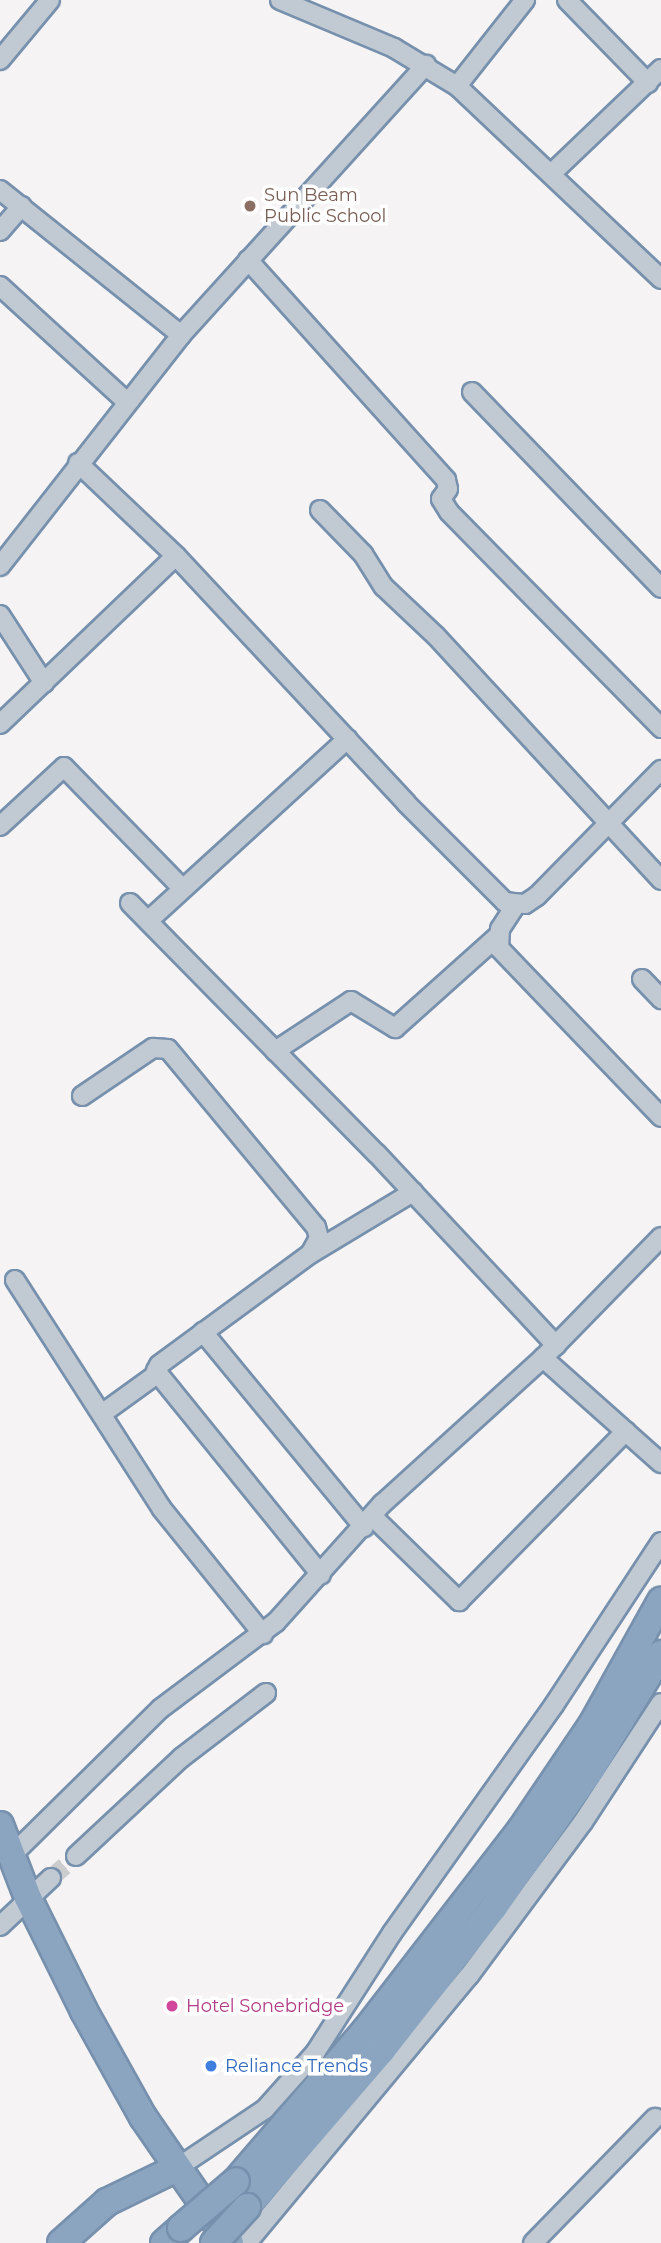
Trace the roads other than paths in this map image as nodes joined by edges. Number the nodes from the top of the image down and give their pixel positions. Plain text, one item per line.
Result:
1 (50, 0) edge
2 (280, 0) edge
3 (525, 0) edge
4 (567, 0) edge
5 (0, 60) edge
6 (426, 65) junction
7 (661, 69) edge
8 (648, 83) junction
9 (457, 86) junction
10 (551, 174) junction
11 (0, 190) edge
12 (22, 206) junction
13 (0, 231) edge
14 (248, 260) junction
15 (661, 279) edge
16 (0, 286) edge
17 (181, 335) junction
18 (472, 392) dead end
19 (126, 401) junction
20 (78, 463) junction
21 (320, 510) dead end
22 (176, 556) junction
23 (0, 566) edge
24 (661, 588) edge
25 (0, 615) edge
26 (44, 682) junction
27 (0, 724) edge
28 (661, 728) edge
29 (347, 739) junction
30 (661, 770) edge
31 (610, 825) junction
32 (0, 826) edge
33 (661, 880) edge
34 (183, 889) junction
35 (130, 903) dead end
36 (515, 906) junction
37 (148, 921) junction
38 (498, 936) junction
39 (642, 979) dead end
40 (661, 999) edge
41 (275, 1051) junction
42 (82, 1096) dead end
43 (661, 1117) edge
44 (413, 1192) junction
45 (661, 1237) edge
46 (310, 1254) junction
47 (15, 1280) dead end
48 (203, 1332) junction
49 (549, 1352) junction
50 (157, 1374) junction
51 (103, 1413) junction
52 (626, 1431) junction
53 (661, 1463) edge
54 (368, 1521) junction
55 (661, 1542) edge
56 (321, 1575) junction
57 (661, 1601) edge
58 (263, 1634) junction
59 (661, 1654) edge
60 (265, 1693) dead end
61 (661, 1703) edge
62 (0, 1825) edge
63 (14, 1853) junction
64 (76, 1856) tunnel mouth
65 (51, 1878) tunnel mouth
66 (28, 1899) junction
67 (0, 1926) edge
68 (655, 2118) dead end
69 (177, 2168) junction
70 (172, 2235) edge
71 (61, 2243) edge
72 (214, 2243) edge
73 (230, 2243) edge
74 (247, 2243) edge
75 (533, 2243) edge

1 - 5 street
2 - 6 street
3 - 9 street
4 - 8 street
6 - 9 street
6 - 14 street
7 - 8 street
8 - 10 street
9 - 10 street
10 - 15 street
11 - 12 street
12 - 13 street
12 - 17 street
14 - 17 street
14 - 28 street
16 - 19 street
17 - 19 street
18 - 24 street
19 - 20 street
20 - 22 street
20 - 23 street
21 - 31 street
22 - 26 street
22 - 29 street
25 - 26 street
26 - 27 street
29 - 34 street
29 - 36 street
30 - 31 street
31 - 33 street
31 - 36 street
32 - 34 street
34 - 37 street
35 - 37 street
36 - 38 street
37 - 41 street
38 - 41 street
38 - 43 street
39 - 40 street
41 - 44 street
42 - 46 street
44 - 46 street
44 - 49 street
45 - 49 street
46 - 48 street
47 - 51 street
48 - 50 street
48 - 54 street
49 - 52 street
49 - 54 street
50 - 51 street
50 - 56 street
51 - 58 street
52 - 53 street
52 - 54 street
54 - 56 street
55 - 69 street
56 - 58 street
57 - 70 highway, bridge
58 - 63 street
59 - 72 highway, bridge
60 - 64 street
61 - 74 street
62 - 63 highway
63 - 66 highway
65 - 66 street
66 - 67 street
66 - 69 highway
68 - 75 street
69 - 71 highway
69 - 73 highway

